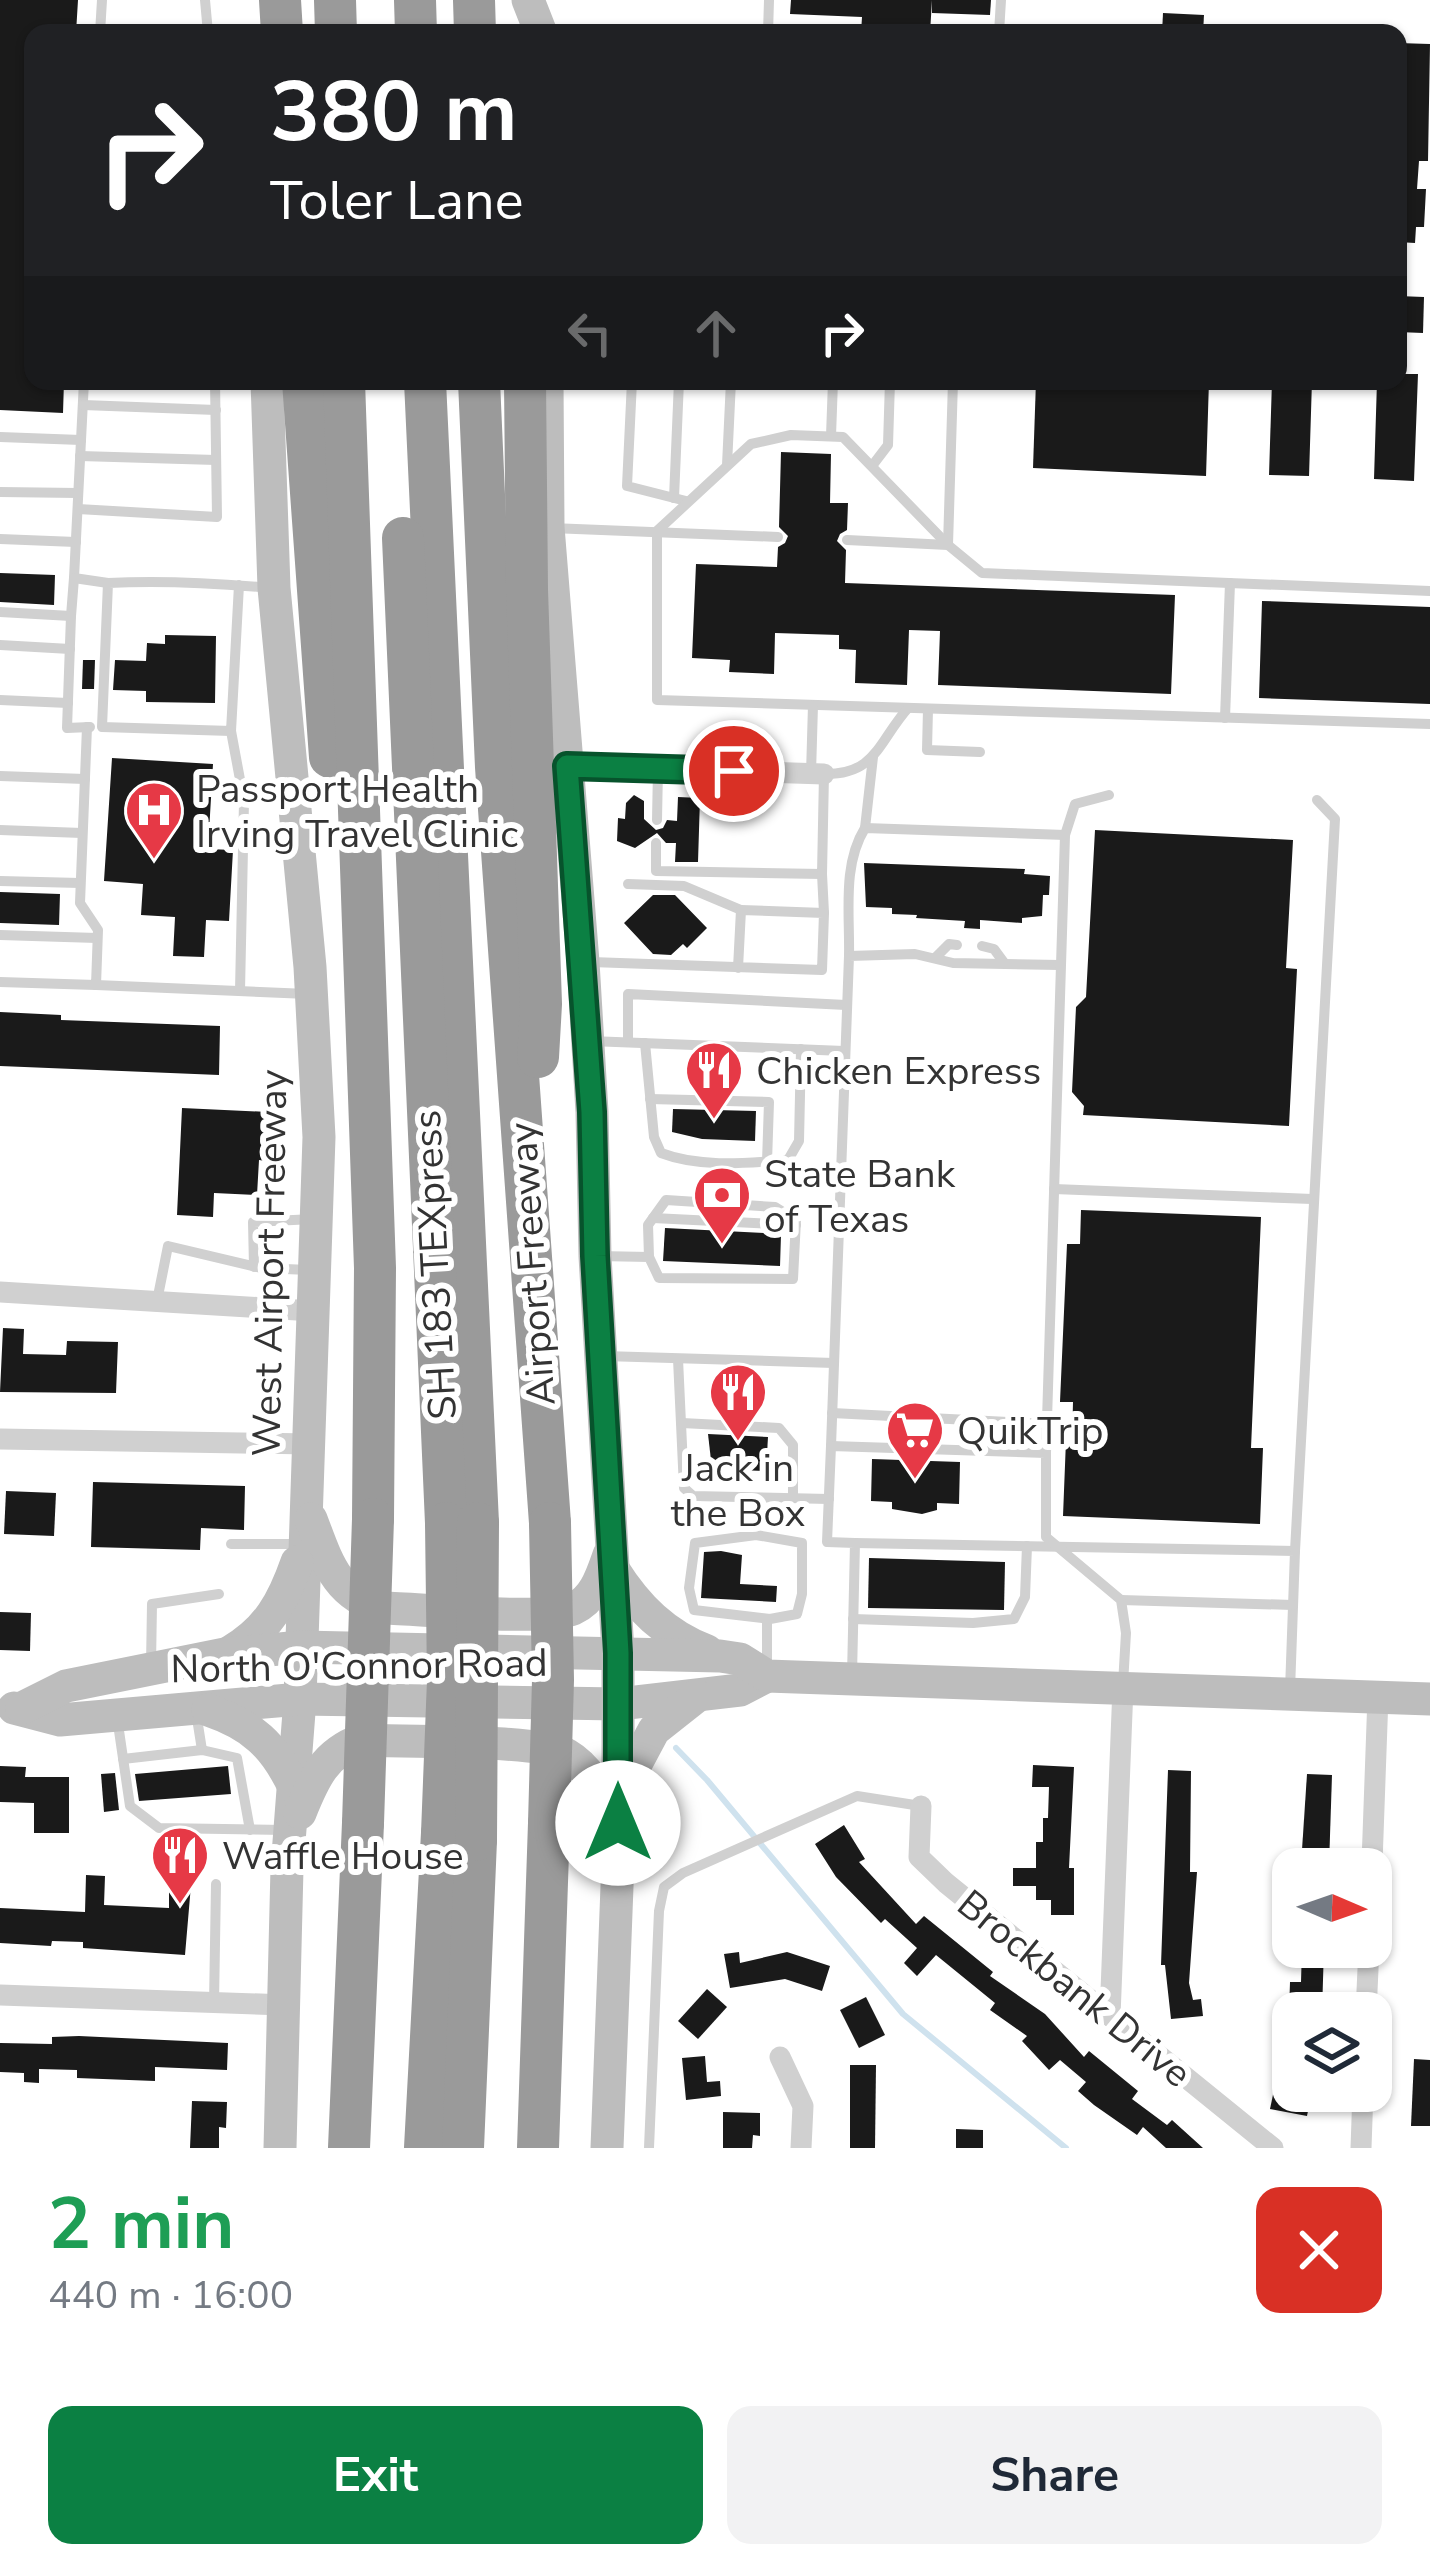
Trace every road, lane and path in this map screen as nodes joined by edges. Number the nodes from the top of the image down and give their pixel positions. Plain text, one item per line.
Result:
1 (84, 390) edge
2 (215, 390) edge
3 (267, 390) edge
4 (304, 390) edge
5 (344, 390) edge
6 (399, 390) edge
7 (424, 390) edge
8 (479, 390) edge
9 (525, 390) edge
10 (547, 390) edge
11 (632, 390) edge
12 (679, 390) edge
13 (730, 390) edge
14 (834, 390) edge
15 (890, 390) edge
16 (953, 390) edge
17 (83, 405) junction
18 (216, 410) junction
19 (837, 436) junction
20 (0, 437) edge
21 (81, 440) junction
22 (80, 456) junction
23 (216, 460) junction
24 (727, 465) junction
25 (872, 466) junction
26 (0, 492) edge
27 (78, 493) junction
28 (680, 499) junction
29 (78, 509) junction
30 (548, 527) junction
31 (656, 531) junction
32 (778, 537) dead end
33 (0, 539) edge
34 (847, 540) dead end
35 (76, 542) junction
36 (948, 544) junction
37 (74, 578) junction
38 (108, 583) junction
39 (1230, 583) junction
40 (239, 585) junction
41 (274, 588) junction
42 (1430, 591) edge
43 (0, 612) edge
44 (71, 616) junction
45 (0, 645) edge
46 (70, 649) junction
47 (0, 700) edge
48 (68, 703) junction
49 (813, 705) junction
50 (908, 708) junction
51 (928, 709) junction
52 (1225, 718) junction
53 (1430, 724) edge
54 (87, 727) junction
55 (102, 727) junction
56 (231, 731) junction
57 (980, 752) dead end
58 (873, 758) junction
59 (567, 766) junction
60 (658, 769) junction
61 (818, 774) junction
62 (0, 776) edge
63 (85, 779) junction
64 (1109, 794) dead end
65 (1317, 800) dead end
66 (657, 820) dead end
67 (865, 828) junction
68 (0, 830) edge
69 (82, 833) junction
70 (1065, 835) junction
71 (656, 843) dead end
72 (822, 874) junction
73 (0, 881) edge
74 (80, 883) junction
75 (628, 884) dead end
76 (741, 910) junction
77 (824, 913) junction
78 (0, 934) edge
79 (97, 938) junction
80 (957, 945) dead end
81 (982, 946) dead end
82 (849, 956) junction
83 (936, 957) junction
84 (583, 962) junction
85 (1005, 964) junction
86 (1060, 965) junction
87 (737, 968) junction
88 (0, 982) edge
89 (96, 985) junction
90 (240, 991) junction
91 (312, 994) junction
92 (846, 1004) junction
93 (587, 1041) junction
94 (628, 1042) junction
95 (645, 1043) junction
96 (801, 1049) junction
97 (844, 1051) junction
98 (650, 1099) junction
99 (767, 1162) junction
100 (1054, 1190) junction
101 (1312, 1199) junction
102 (653, 1218) junction
103 (316, 1219) junction
104 (527, 1220) junction
105 (796, 1225) junction
106 (595, 1256) junction
107 (649, 1257) junction
108 (254, 1267) junction
109 (375, 1268) junction
110 (270, 1269) junction
111 (313, 1270) junction
112 (0, 1292) edge
113 (157, 1301) junction
114 (268, 1308) junction
115 (314, 1310) junction
116 (600, 1356) junction
117 (678, 1358) junction
118 (834, 1363) junction
119 (832, 1414) junction
120 (682, 1423) junction
121 (1047, 1424) junction
122 (0, 1439) edge
123 (309, 1444) junction
124 (831, 1446) junction
125 (1046, 1453) junction
126 (793, 1498) junction
127 (829, 1498) junction
128 (306, 1506) junction
129 (462, 1523) junction
130 (855, 1543) junction
131 (232, 1544) dead end
132 (304, 1544) junction
133 (1027, 1546) junction
134 (1056, 1547) junction
135 (1295, 1551) junction
136 (613, 1557) junction
137 (219, 1594) dead end
138 (1121, 1600) junction
139 (1293, 1605) junction
140 (767, 1619) junction
141 (853, 1619) junction
142 (302, 1647) junction
143 (618, 1653) junction
144 (225, 1654) junction
145 (720, 1656) junction
146 (151, 1670) junction
147 (767, 1676) junction
148 (851, 1680) junction
149 (1123, 1687) junction
150 (1290, 1692) junction
151 (698, 1696) junction
152 (1378, 1696) junction
153 (1430, 1699) edge
154 (300, 1700) junction
155 (619, 1704) junction
156 (195, 1706) junction
157 (11, 1708) edge
158 (116, 1714) junction
159 (202, 1750) junction
160 (123, 1759) junction
161 (294, 1787) junction
162 (921, 1806) joint
163 (618, 1810) junction
164 (250, 1830) junction
165 (293, 1831) junction
166 (459, 1837) junction
167 (1373, 1848) edge
168 (217, 1884) dead end
169 (0, 1995) edge
170 (214, 2002) junction
171 (286, 2006) junction
172 (1110, 2016) junction
173 (780, 2057) dead end
174 (1363, 2112) edge
175 (280, 2148) edge
176 (349, 2148) edge
177 (425, 2148) edge
178 (463, 2148) edge
179 (538, 2148) edge
180 (607, 2148) edge
181 (649, 2148) edge
182 (801, 2148) edge
183 (1273, 2148) edge
184 (1361, 2148) edge

1 - 17 lane
2 - 18 lane
3 - 41 main road, West Airport Freeway
4 - 109 highway
5 - 109 highway
6 - 129 highway, SH 183 TEXpress
7 - 129 highway, SH 183 TEXpress
8 - 104 highway, Airport Freeway
9 - 104 highway
10 - 30 main road
11 - 28 lane
12 - 28 lane
13 - 24 lane
14 - 19 lane
15 - 25 lane
16 - 36 lane
17 - 18 lane
17 - 21 lane
18 - 23 lane
19 - 24 lane
19 - 25 lane
20 - 21 lane
21 - 22 lane
22 - 23 lane
22 - 27 lane
23 - 29 lane
24 - 28 lane
25 - 36 lane
26 - 27 lane
27 - 29 lane
28 - 31 lane
29 - 35 lane
30 - 31 lane
30 - 59 main road
31 - 32 lane
31 - 49 lane
33 - 35 lane
34 - 36 lane
35 - 37 lane
36 - 39 lane
37 - 38 lane
37 - 44 lane
38 - 40 lane
38 - 55 lane
39 - 42 lane
39 - 52 lane
40 - 41 lane
40 - 56 lane
41 - 91 main road, West Airport Freeway
43 - 44 lane
44 - 46 lane
45 - 46 lane
46 - 48 lane
47 - 48 lane
48 - 54 lane
49 - 50 lane
49 - 61 lane
50 - 51 lane
50 - 58 lane
51 - 52 lane
51 - 57 lane
52 - 53 lane
54 - 55 lane
54 - 63 lane
55 - 56 lane
56 - 90 lane
58 - 61 lane
58 - 67 lane
59 - 60 street
59 - 84 main road
60 - 61 street
60 - 66 lane
61 - 72 lane
62 - 63 lane
63 - 69 lane
64 - 70 lane
65 - 101 lane
67 - 70 lane
67 - 82 lane
68 - 69 lane
69 - 74 lane
70 - 86 lane
71 - 72 lane
72 - 77 lane
73 - 74 lane
74 - 79 lane
75 - 76 lane
76 - 77 lane
76 - 87 lane
77 - 87 lane
78 - 79 lane
79 - 89 lane
80 - 83 lane
81 - 85 lane
82 - 83 lane
82 - 92 lane
83 - 85 lane
84 - 87 lane
84 - 93 main road
85 - 86 lane
86 - 100 lane
88 - 89 lane
89 - 90 lane
90 - 91 lane
91 - 103 main road, West Airport Freeway
92 - 94 lane
92 - 97 lane
93 - 94 lane
93 - 106 main road
94 - 95 lane
95 - 96 lane
95 - 98 lane
96 - 97 lane
96 - 99 lane
97 - 118 lane
98 - 99 lane
98 - 99 lane
100 - 101 lane
100 - 121 lane
101 - 135 lane
102 - 105 lane
102 - 105 lane
102 - 107 lane
103 - 108 lane
103 - 111 main road, West Airport Freeway
104 - 179 highway, Airport Freeway, bridge
105 - 107 lane
106 - 107 lane
106 - 116 main road
108 - 110 lane
108 - 113 lane
109 - 176 highway, bridge
110 - 111 lane
110 - 114 lane
111 - 115 main road, West Airport Freeway
112 - 113 street
113 - 114 street
114 - 115 street
115 - 123 main road, West Airport Freeway
116 - 117 lane
116 - 136 main road
117 - 118 lane
117 - 120 lane
118 - 119 lane
119 - 121 lane
119 - 124 lane
120 - 126 lane
120 - 126 lane
121 - 125 lane
122 - 123 street
123 - 128 main road, West Airport Freeway
124 - 125 lane
124 - 127 lane
125 - 134 lane
126 - 127 lane
127 - 130 lane
128 - 132 main road, West Airport Freeway
128 - 136 main road
129 - 166 highway, SH 183 TEXpress, bridge
130 - 133 lane
130 - 141 lane
131 - 132 lane
132 - 142 main road, West Airport Freeway
132 - 144 main road
133 - 134 lane
133 - 141 lane
134 - 135 lane
134 - 138 lane
135 - 139 lane
136 - 143 main road
136 - 145 main road
137 - 146 lane
138 - 139 lane
138 - 149 lane
139 - 150 lane
140 - 140 lane
140 - 147 lane
141 - 148 lane
142 - 143 main road, North O'Connor Road
142 - 144 main road, North O'Connor Road
142 - 154 main road, West Airport Freeway
143 - 145 main road, North O'Connor Road
143 - 155 main road
144 - 146 main road, North O'Connor Road
145 - 147 main road, North O'Connor Road
146 - 157 main road, North O'Connor Road
147 - 148 main road, North O'Connor Road
147 - 151 main road, North O'Connor Road
148 - 149 main road, North O'Connor Road
149 - 150 main road, North O'Connor Road
149 - 172 street
150 - 152 main road, North O'Connor Road
151 - 155 main road, North O'Connor Road
151 - 163 main road
152 - 153 main road, North O'Connor Road
152 - 167 street
154 - 155 main road, North O'Connor Road
154 - 156 main road, North O'Connor Road
154 - 161 main road, West Airport Freeway
155 - 163 main road
156 - 158 main road, North O'Connor Road
156 - 159 lane
156 - 161 main road
157 - 158 main road, North O'Connor Road
158 - 160 lane
159 - 160 lane
159 - 164 lane
160 - 164 lane
161 - 165 main road, West Airport Freeway
162 - 172 street, Brockbank Drive
162 - 181 lane
163 - 165 main road
163 - 180 main road
164 - 165 lane
165 - 171 main road, West Airport Freeway
166 - 177 highway, SH 183 TEXpress
166 - 178 highway, SH 183 TEXpress
168 - 170 lane
169 - 170 street
170 - 171 street
171 - 175 main road, West Airport Freeway
172 - 183 street, Brockbank Drive
173 - 182 street
174 - 184 street

